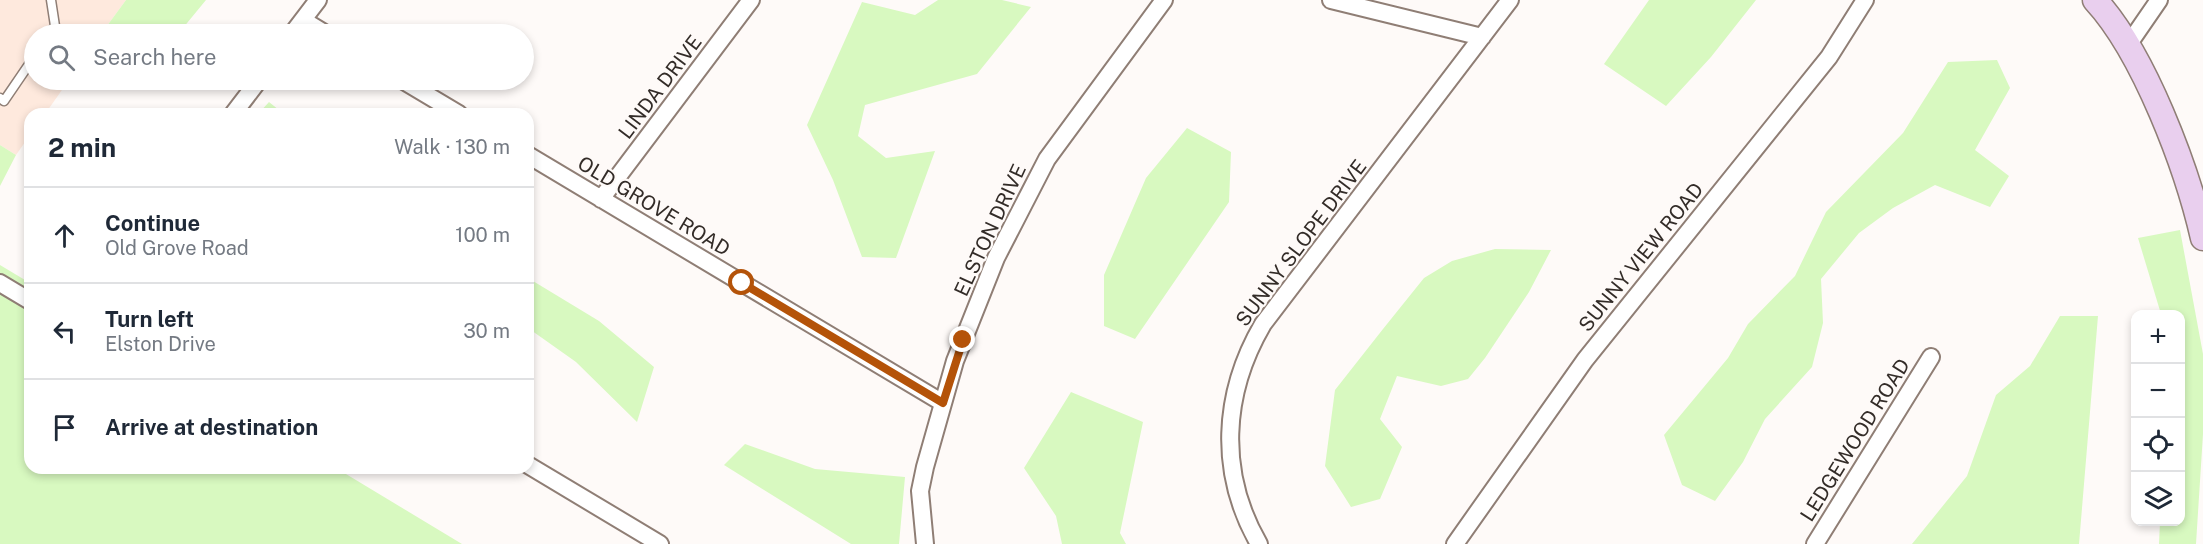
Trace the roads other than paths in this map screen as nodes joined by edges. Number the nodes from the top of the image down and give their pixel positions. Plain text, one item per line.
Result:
1 (51, 0) edge
2 (318, 0) edge
3 (751, 0) edge
4 (1164, 0) edge
5 (1331, 0) edge
6 (1510, 0) edge
7 (1865, 0) edge
8 (2095, 0) edge
9 (2159, 0) edge
10 (303, 20) junction
11 (55, 24) edge
12 (300, 24) edge
13 (310, 24) edge
14 (1482, 37) junction
15 (2128, 45) junction
16 (24, 72) edge
17 (251, 90) edge
18 (419, 90) edge
19 (0, 98) edge
20 (238, 108) edge
21 (449, 108) edge
22 (534, 159) edge
23 (602, 199) junction
24 (2203, 238) edge
25 (0, 283) edge
26 (24, 297) edge
27 (1931, 357) dead end
28 (943, 403) junction
29 (534, 469) edge
30 (660, 544) edge
31 (925, 544) edge
32 (1259, 544) edge
33 (1455, 544) edge
34 (1815, 544) edge

1 - 11 lane
2 - 10 street
3 - 23 street, LINDA DRIVE
4 - 28 street, ELSTON DRIVE
5 - 14 street
6 - 14 street, SUNNY SLOPE DRIVE
7 - 33 street, SUNNY VIEW ROAD
8 - 15 main road
9 - 15 street
10 - 12 street
10 - 13 street
14 - 32 street, SUNNY SLOPE DRIVE
15 - 24 main road
16 - 19 lane
17 - 20 street
18 - 21 street
22 - 23 street, OLD GROVE ROAD
23 - 28 street, OLD GROVE ROAD
25 - 26 street
27 - 34 street, LEDGEWOOD ROAD
28 - 31 street, ELSTON DRIVE
29 - 30 street

